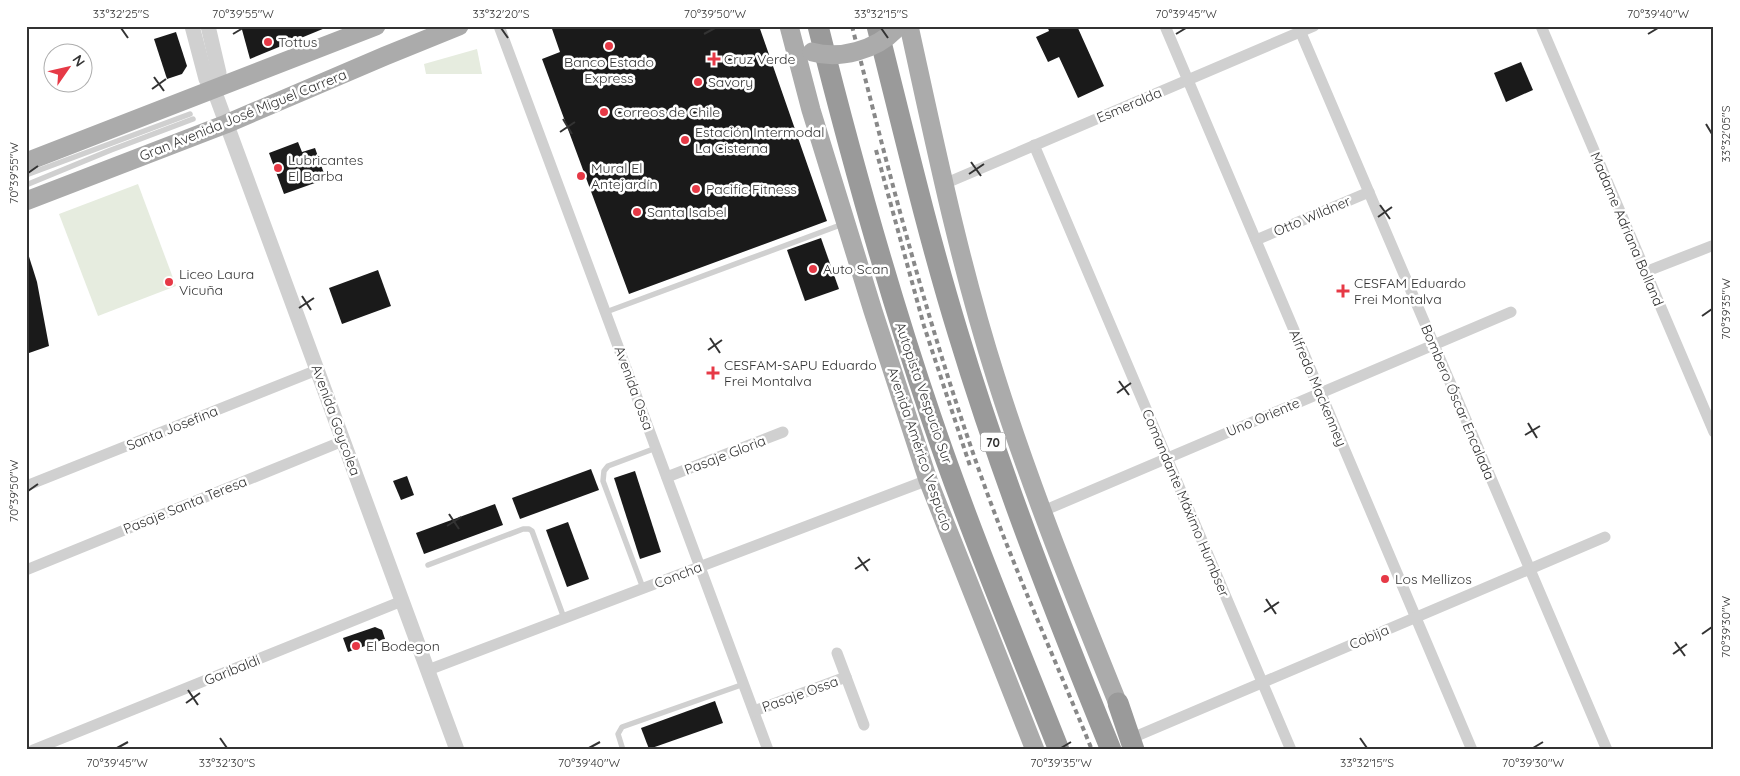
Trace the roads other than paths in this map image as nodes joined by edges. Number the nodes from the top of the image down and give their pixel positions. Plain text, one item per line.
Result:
1 (192, 26) edge
2 (208, 26) edge
3 (376, 26) edge
4 (459, 26) edge
5 (499, 26) edge
6 (818, 26) edge
7 (1165, 26) edge
8 (1314, 26) edge
9 (1541, 26) edge
10 (895, 27) edge
11 (1299, 29) edge
12 (790, 31) edge
13 (1188, 80) junction
14 (214, 90) junction
15 (226, 124) junction
16 (1034, 145) junction
17 (26, 162) edge
18 (26, 175) edge
19 (944, 184) junction
20 (26, 185) edge
21 (1368, 192) junction
22 (26, 201) edge
23 (847, 223) junction
24 (1256, 240) junction
25 (1714, 245) edge
26 (1645, 272) junction
27 (606, 312) junction
28 (1510, 312) dead end
29 (1434, 344) junction
30 (317, 370) junction
31 (1320, 393) junction
32 (783, 432) dead end
33 (1714, 432) edge
34 (343, 441) junction
35 (656, 448) junction
36 (1167, 458) junction
37 (667, 477) junction
38 (928, 480) junction
39 (26, 486) edge
40 (1042, 511) junction
41 (1605, 537) dead end
42 (428, 565) dead end
43 (700, 567) junction
44 (1530, 569) junction
45 (26, 570) edge
46 (644, 588) junction
47 (402, 601) junction
48 (564, 618) junction
49 (1416, 618) junction
50 (837, 653) dead end
51 (428, 670) junction
52 (846, 677) junction
53 (1262, 683) junction
54 (744, 684) junction
55 (1118, 703) joint
56 (754, 711) junction
57 (864, 724) dead end
58 (1134, 746) edge
59 (33, 750) edge
60 (457, 750) edge
61 (623, 750) edge
62 (768, 750) edge
63 (1035, 750) edge
64 (1059, 750) edge
65 (1111, 750) edge
66 (1291, 750) edge
67 (1472, 750) edge
68 (1607, 750) edge

1 - 14 street, Avenida Goycolea
2 - 14 street, Avenida Goycolea
3 - 14 main road
4 - 15 main road, Gran Avenida José Miguel Carrera
5 - 27 street, Avenida Ossa
6 - 64 highway, Autopista Vespucio Sur
7 - 13 street, Alfredo Mackenney
8 - 11 street, Esmeralda
9 - 26 street, Madame Adriana Bolland
10 - 12 main road, bridge
10 - 19 main road
10 - 65 highway, 70
11 - 13 street, Esmeralda
11 - 21 street, Bombero Óscar Encalada
12 - 23 main road, Avenida Américo Vespucio
13 - 16 street, Esmeralda
13 - 24 street, Alfredo Mackenney
14 - 15 street, Avenida Goycolea
14 - 17 main road
15 - 22 main road, Gran Avenida José Miguel Carrera
15 - 30 street, Avenida Goycolea
16 - 19 street, Esmeralda
16 - 36 street, Comandante Máximo Humbser
18 - 20 lane
19 - 40 main road
21 - 24 street, Otto Wildner
21 - 29 street, Bombero Óscar Encalada
23 - 27 lane
23 - 38 main road, Avenida Américo Vespucio
24 - 31 street, Alfredo Mackenney
25 - 26 street
26 - 33 street, Madame Adriana Bolland
27 - 35 street, Avenida Ossa
28 - 29 street, Uno Oriente
29 - 31 street, Uno Oriente
29 - 44 street, Bombero Óscar Encalada
30 - 34 street, Avenida Goycolea
30 - 39 street, Santa Josefina
31 - 36 street, Uno Oriente
31 - 49 street, Alfredo Mackenney
32 - 37 street, Pasaje Gloria
34 - 45 street, Pasaje Santa Teresa
34 - 47 street, Avenida Goycolea
35 - 37 street, Avenida Ossa
35 - 46 lane
36 - 40 street, Uno Oriente
36 - 53 street, Comandante Máximo Humbser
37 - 43 street, Avenida Ossa
38 - 43 street, Concha
38 - 63 main road, Avenida Américo Vespucio
40 - 55 main road
41 - 44 street, Cobija
42 - 48 lane
43 - 46 street, Concha
43 - 54 street, Avenida Ossa
44 - 49 street, Cobija
44 - 68 street, Bombero Óscar Encalada
46 - 48 street, Concha
47 - 51 street, Avenida Goycolea
47 - 59 street, Garibaldi
48 - 51 street, Concha
49 - 53 street, Cobija
49 - 67 street, Alfredo Mackenney
50 - 52 street, Pasaje Ossa
51 - 60 street, Avenida Goycolea
52 - 56 street, Pasaje Ossa
52 - 57 street, Pasaje Ossa
53 - 58 street, Cobija
53 - 66 street, Comandante Máximo Humbser
54 - 56 street, Avenida Ossa
54 - 61 lane
55 - 58 highway
56 - 62 street, Avenida Ossa

